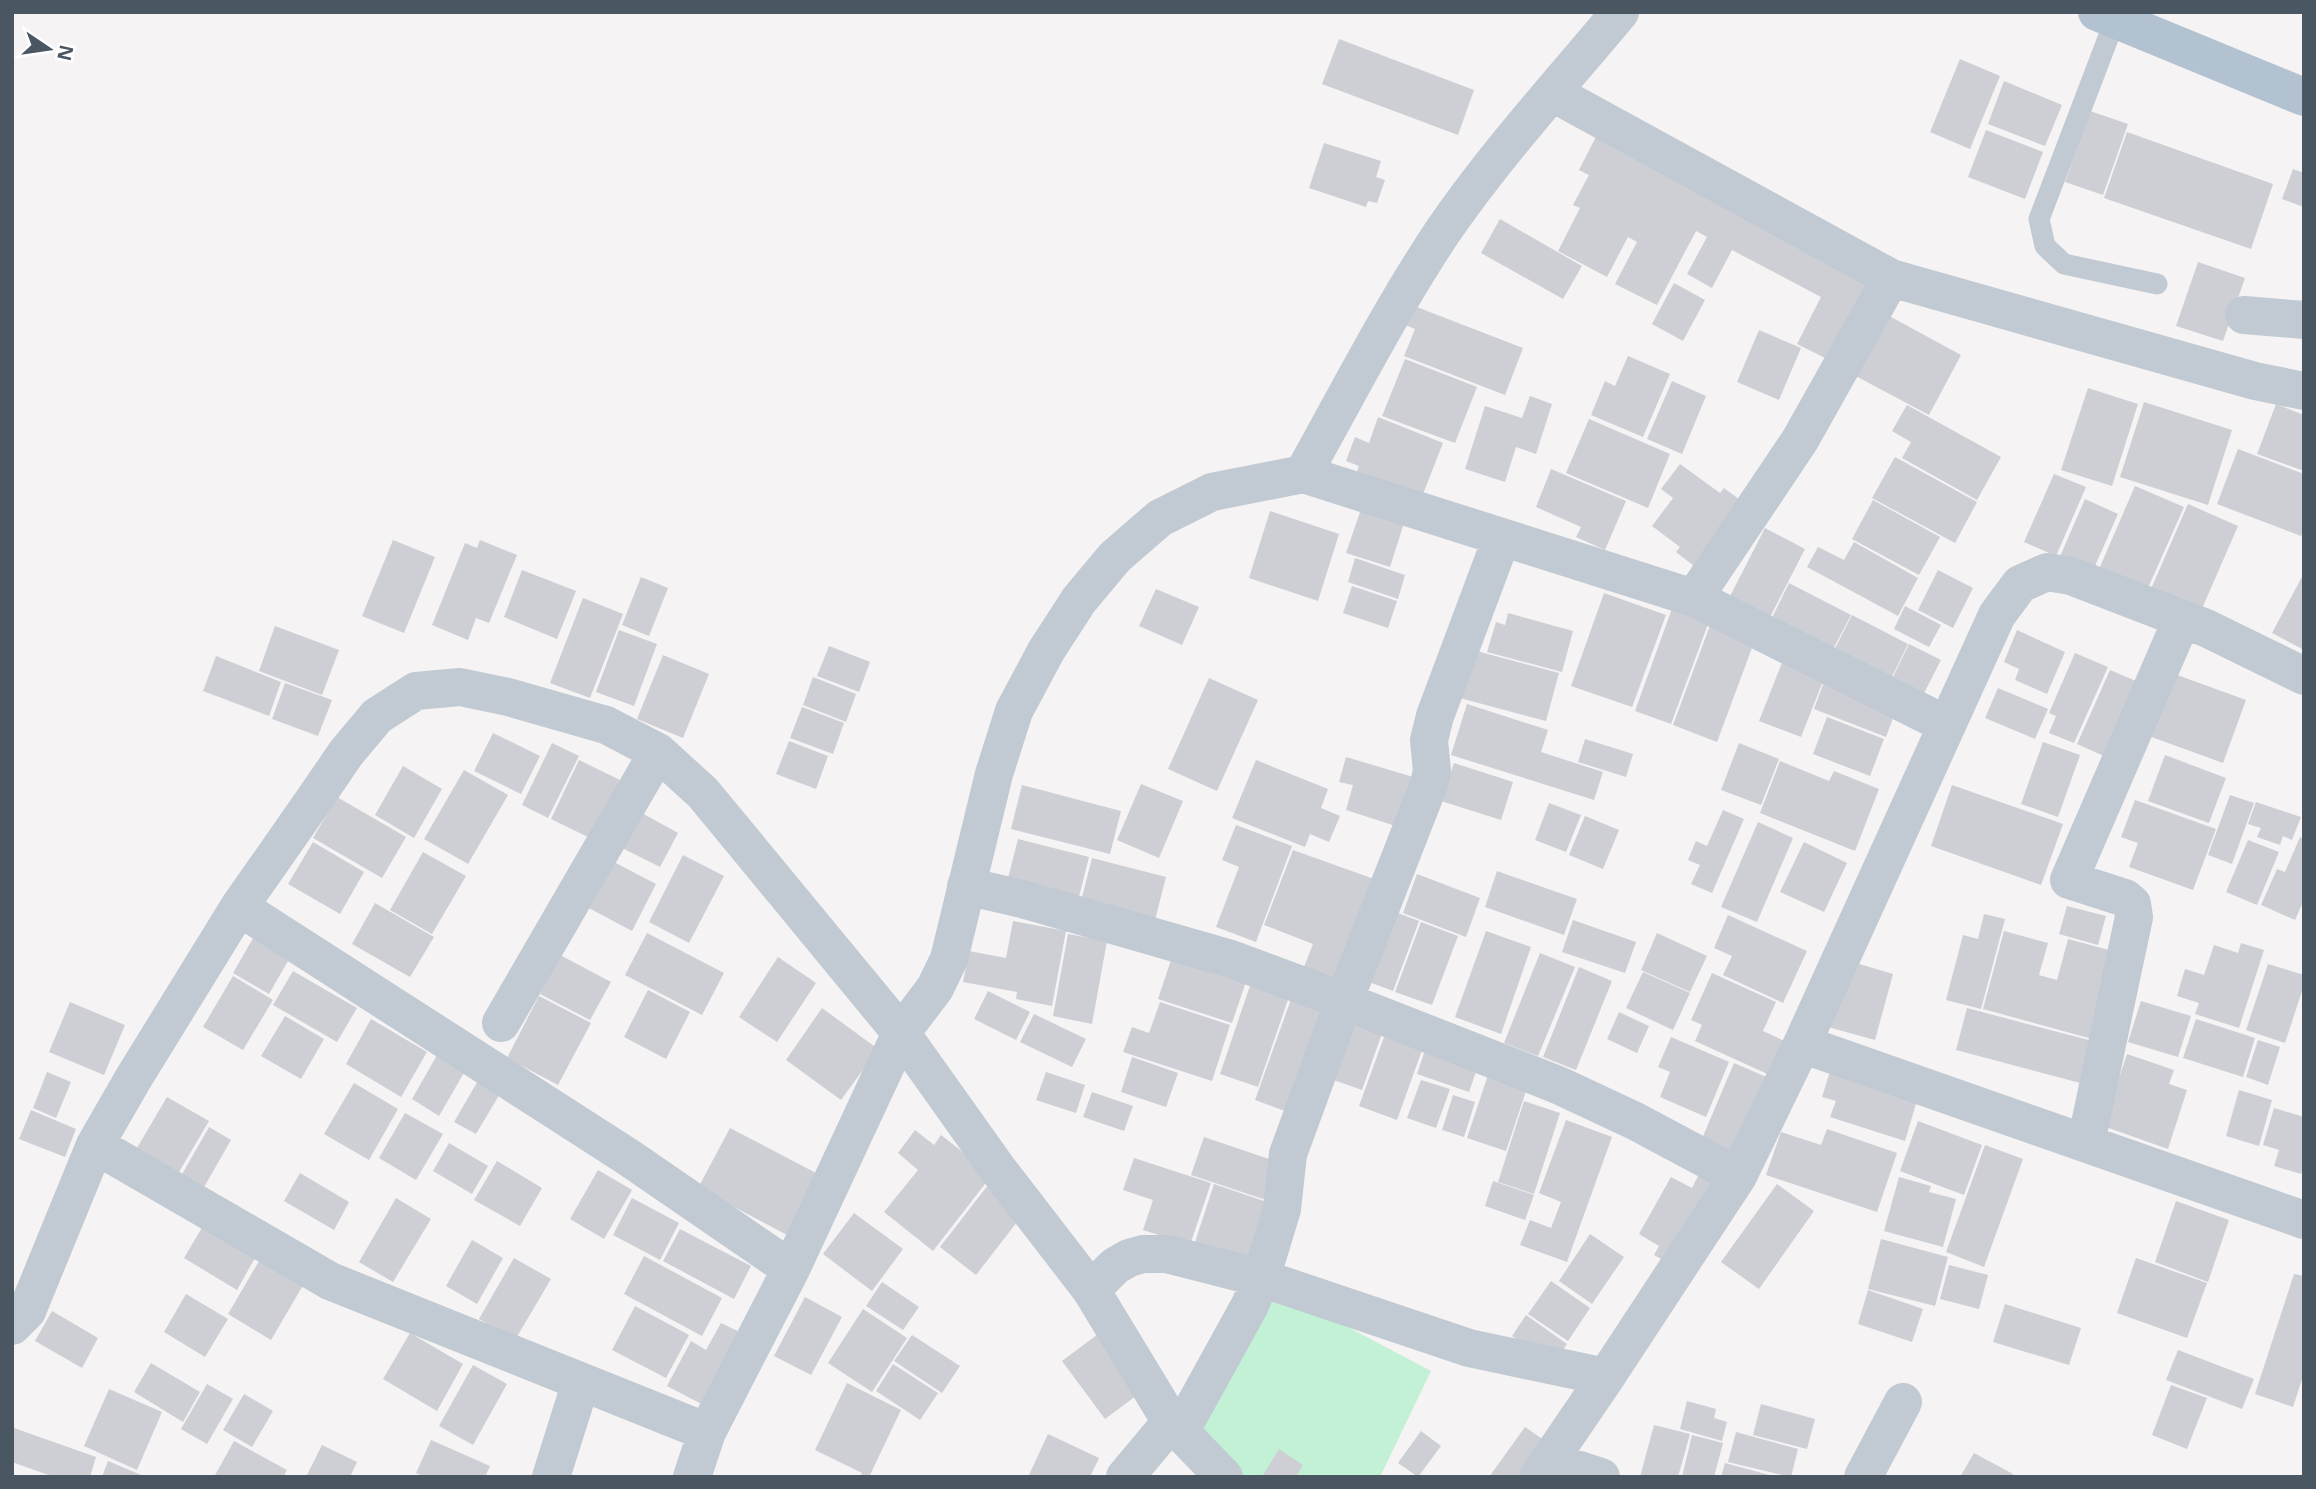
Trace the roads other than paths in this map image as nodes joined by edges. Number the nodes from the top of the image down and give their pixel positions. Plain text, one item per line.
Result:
1 (1620, 12) edge
2 (2106, 16) edge
3 (1553, 93) junction
4 (2304, 96) edge
5 (1891, 278) junction
6 (2157, 284) dead end
7 (2244, 314) dead end
8 (2304, 320) edge
9 (2304, 391) edge
10 (1303, 474) junction
11 (1503, 537) junction
12 (1695, 598) junction
13 (2182, 619) junction
14 (2304, 676) edge
15 (1945, 724) junction
16 (657, 752) junction
17 (966, 886) junction
18 (239, 907) junction
19 (1344, 1001) junction
20 (501, 1023) dead end
21 (901, 1033) junction
22 (1802, 1044) junction
23 (2086, 1143) junction
24 (95, 1145) junction
25 (1738, 1176) junction
26 (2304, 1220) edge
27 (791, 1269) junction
28 (1261, 1278) junction
29 (1091, 1290) junction
30 (12, 1326) edge
31 (1606, 1377) junction
32 (581, 1382) junction
33 (1903, 1402) dead end
34 (1175, 1427) junction
35 (707, 1433) junction
36 (1543, 1468) edge
37 (551, 1477) edge
38 (692, 1477) edge
39 (1125, 1477) edge
40 (1224, 1477) edge
41 (1601, 1477) edge
42 (1863, 1477) edge

1 - 3 street
2 - 4 main road
2 - 6 lane
3 - 5 street
3 - 10 street
5 - 9 street
5 - 12 street
7 - 8 street
10 - 11 street
10 - 17 street
11 - 12 street
11 - 19 street
12 - 15 street
13 - 14 street
13 - 15 street
13 - 23 street
15 - 22 street
16 - 18 street
16 - 20 street
16 - 21 street
17 - 19 street
17 - 21 street
18 - 24 street
18 - 27 street
19 - 25 street
19 - 28 street
21 - 27 street
21 - 29 street
22 - 23 street
22 - 25 street
23 - 26 street
24 - 30 street
24 - 32 street
25 - 31 street
27 - 35 street
28 - 29 street
28 - 31 street
28 - 34 street
29 - 34 street
31 - 36 street
32 - 35 street
32 - 37 street
33 - 42 street
34 - 39 street
34 - 40 street
35 - 38 street
36 - 41 street

